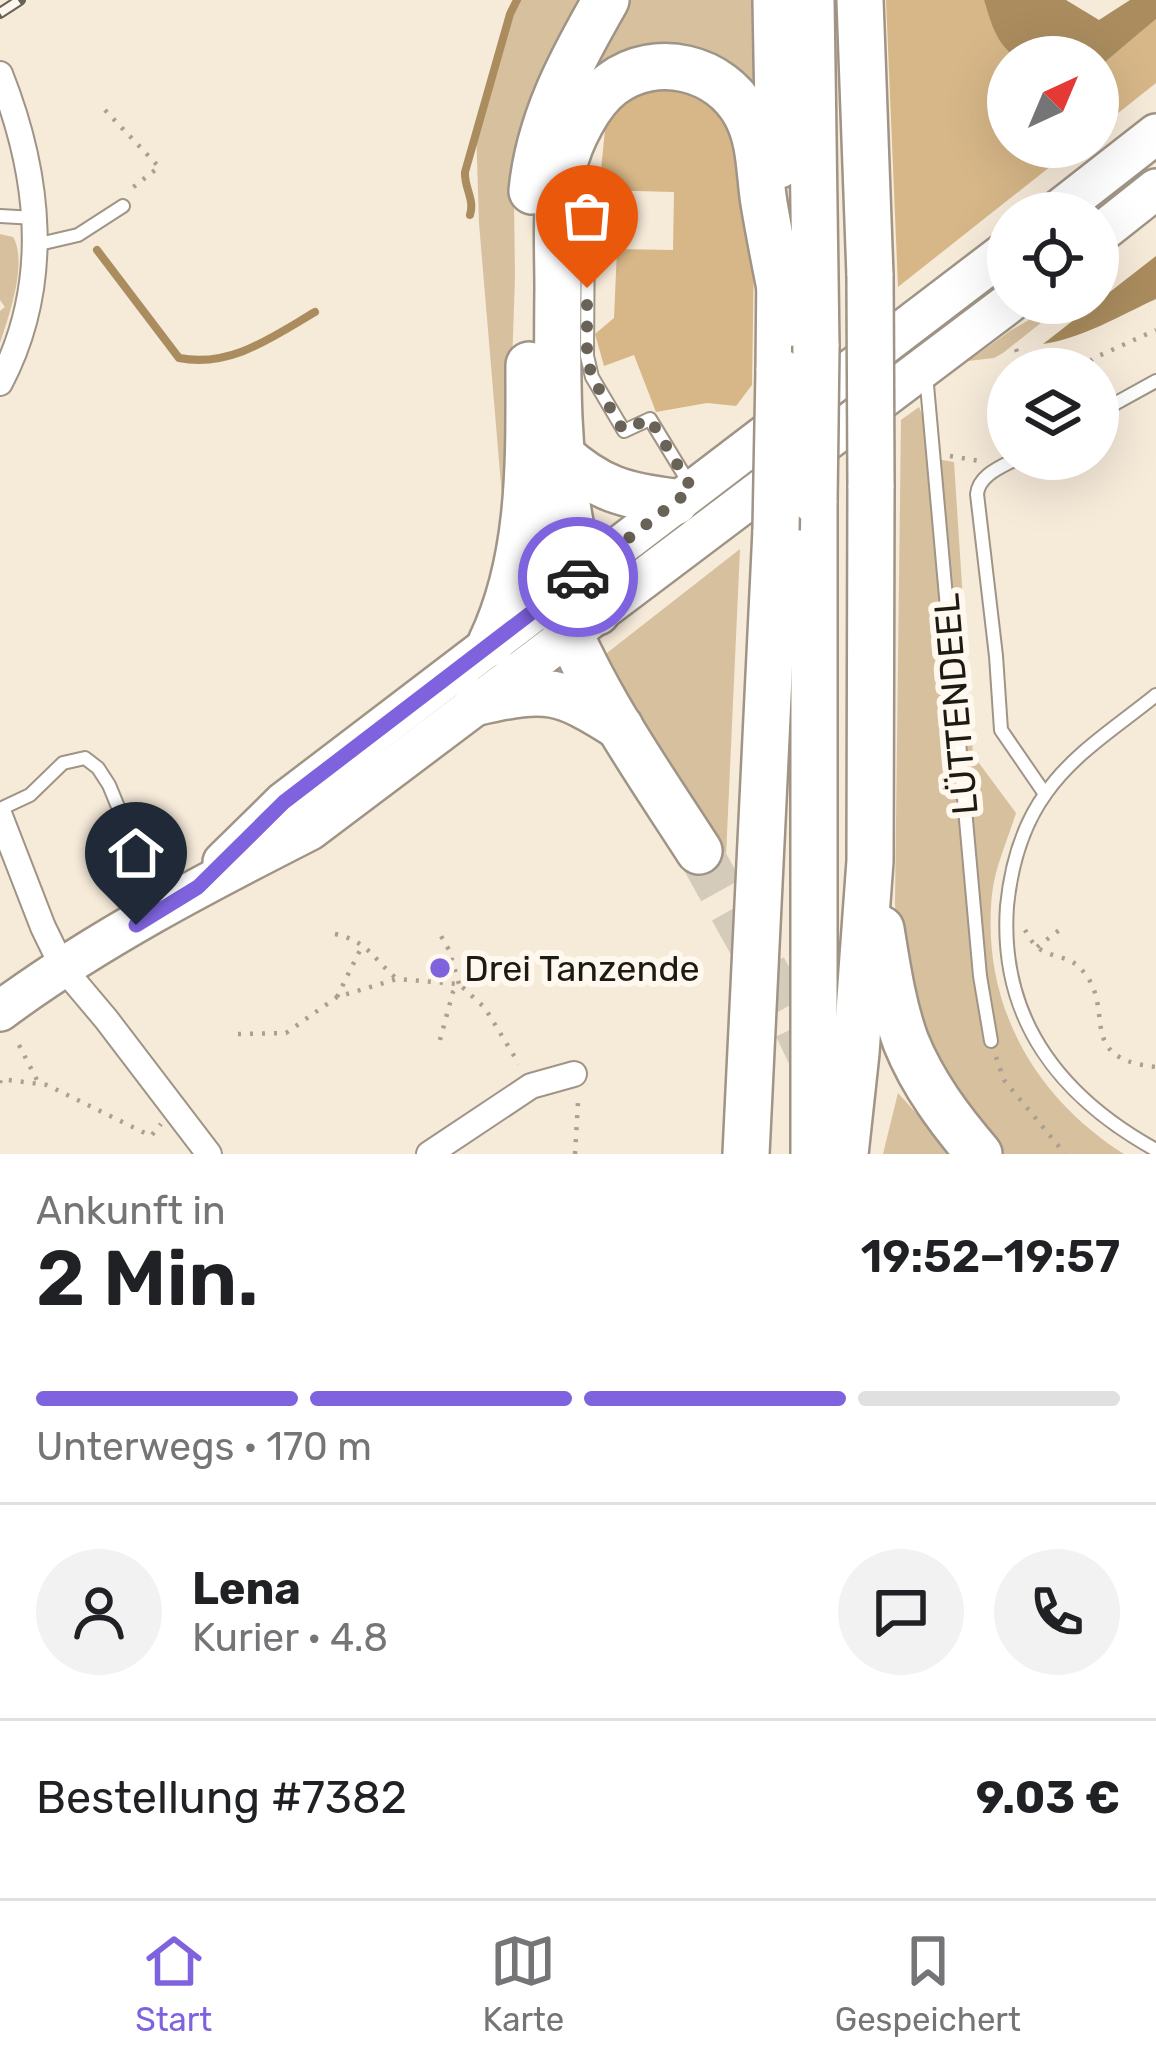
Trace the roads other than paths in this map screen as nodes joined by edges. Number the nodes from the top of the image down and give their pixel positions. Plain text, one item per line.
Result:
1 (606, 0) edge
2 (776, 0) edge
3 (811, 0) edge
4 (860, 0) edge
5 (0, 74) edge
6 (1156, 134) edge
7 (1156, 189) edge
8 (1082, 192) edge
9 (120, 203) road end
10 (0, 216) edge
11 (34, 218) junction
12 (613, 218) dead end
13 (1119, 218) edge
14 (35, 244) junction
15 (987, 266) edge
16 (781, 293) junction
17 (987, 320) edge
18 (925, 366) junction
19 (1156, 381) edge
20 (0, 383) edge
21 (1119, 401) edge
22 (545, 467) junction
23 (987, 476) edge
24 (684, 496) junction
25 (576, 603) junction
26 (491, 643) junction
27 (1156, 695) edge
28 (478, 702) junction
29 (620, 727) junction
30 (1045, 794) junction
31 (0, 812) edge
32 (699, 851) tunnel mouth
33 (870, 861) junction
34 (198, 887) junction
35 (161, 910) junction
36 (63, 968) junction
37 (9, 1028) edge
38 (991, 1041) road end
39 (570, 1075) road end
40 (1156, 1150) edge
41 (209, 1154) edge
42 (430, 1154) edge
43 (746, 1154) edge
44 (814, 1154) edge
45 (845, 1154) edge
46 (979, 1154) edge

1 - 22 highway
2 - 16 highway
3 - 44 highway, bridge
4 - 33 highway, bridge
5 - 11 street
6 - 8 main road
7 - 13 main road
9 - 14 lane
10 - 11 lane
11 - 14 street
12 - 24 lane
14 - 20 street
15 - 24 main road
16 - 22 highway
16 - 43 highway, bridge
17 - 18 main road
18 - 25 main road
18 - 38 lane, LÜTTENDEEL
19 - 21 lane
22 - 24 highway
22 - 25 highway
22 - 26 highway
23 - 30 lane
24 - 25 main road
25 - 26 main road
25 - 28 main road
25 - 29 highway
26 - 34 main road
27 - 30 lane
28 - 29 highway
28 - 34 main road
29 - 32 highway
30 - 40 lane
31 - 35 lane
31 - 36 street
33 - 45 highway
33 - 46 highway
34 - 35 main road
35 - 36 main road
36 - 37 main road
36 - 41 street
39 - 42 street

